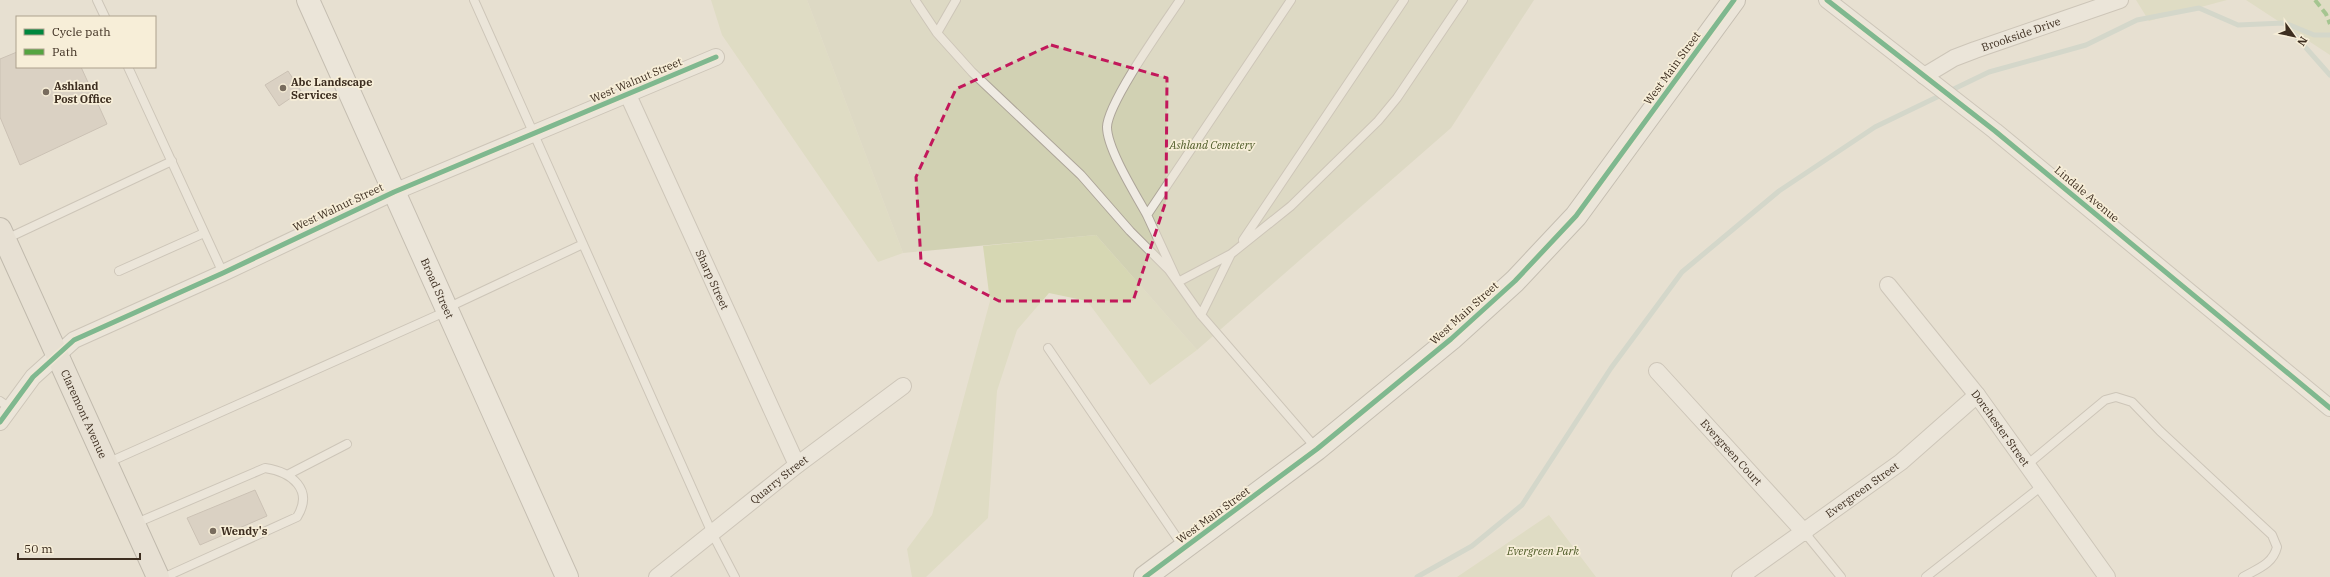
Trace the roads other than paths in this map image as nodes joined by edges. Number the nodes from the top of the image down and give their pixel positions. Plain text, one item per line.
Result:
1 (97, 0) edge
2 (308, 0) edge
3 (474, 0) edge
4 (915, 0) edge
5 (956, 0) edge
6 (1180, 0) edge
7 (1291, 0) edge
8 (1404, 0) edge
9 (1463, 0) edge
10 (1734, 0) edge
11 (1827, 0) edge
12 (2120, 0) edge
13 (105, 16) edge
14 (937, 33) junction
15 (716, 57) dead end
16 (128, 68) edge
17 (1928, 79) junction
18 (628, 95) junction
19 (534, 134) junction
20 (172, 161) junction
21 (394, 192) junction
22 (1147, 215) junction
23 (204, 233) junction
24 (2, 234) edge
25 (583, 244) junction
26 (1238, 247) junction
27 (1231, 254) junction
28 (119, 271) dead end
29 (223, 273) junction
30 (1178, 282) junction
31 (1888, 285) dead end
32 (447, 309) junction
33 (1201, 315) junction
34 (1048, 348) dead end
35 (57, 354) junction
36 (1657, 371) dead end
37 (903, 386) dead end
38 (1977, 395) junction
39 (5, 405) edge
40 (2330, 408) edge
41 (0, 422) edge
42 (347, 444) dead end
43 (1317, 450) junction
44 (106, 463) junction
45 (2028, 464) junction
46 (797, 465) junction
47 (289, 474) junction
48 (2043, 485) junction
49 (134, 524) junction
50 (712, 533) junction
51 (1805, 533) junction
52 (1184, 549) junction
53 (158, 577) edge
54 (165, 577) edge
55 (567, 577) edge
56 (657, 577) edge
57 (735, 577) edge
58 (1145, 577) edge
59 (1740, 577) edge
60 (1840, 577) edge
61 (1926, 577) edge
62 (2107, 577) edge
63 (2244, 577) edge

1 - 13 lane
2 - 21 street, Broad Street
3 - 19 lane
4 - 14 lane
5 - 14 lane
6 - 22 lane
7 - 22 lane
8 - 26 lane
9 - 26 lane
10 - 43 street, West Main Street
11 - 17 street, Lindale Avenue
12 - 17 street, Brookside Drive
14 - 30 lane
15 - 18 street, West Walnut Street
16 - 20 lane
17 - 40 street, Lindale Avenue
18 - 19 street, West Walnut Street
18 - 46 street, Sharp Street
19 - 21 street, West Walnut Street
19 - 25 lane
20 - 23 lane
20 - 24 lane
21 - 29 street, West Walnut Street
21 - 32 street, Broad Street
22 - 30 lane
23 - 28 lane
23 - 29 lane
24 - 35 main road, Claremont Avenue
25 - 32 lane
25 - 50 lane
26 - 27 lane
27 - 30 lane
27 - 33 lane
29 - 35 street, West Walnut Street
30 - 33 lane
31 - 38 street, Dorchester Street
32 - 44 lane
32 - 55 street, Broad Street
33 - 43 lane
34 - 52 lane
35 - 39 street, West Walnut Street
35 - 44 main road, Claremont Avenue
36 - 51 street, Evergreen Court
37 - 46 street, Quarry Street
38 - 45 street, Dorchester Street
38 - 51 street, Evergreen Street
39 - 41 street, West Walnut Street
42 - 47 lane
43 - 52 street, West Main Street
44 - 49 main road, Claremont Avenue
45 - 48 street, Dorchester Street
45 - 63 lane
46 - 50 street, Quarry Street
47 - 49 lane
47 - 54 lane
48 - 61 lane
48 - 62 street, Dorchester Street
49 - 53 main road, Claremont Avenue
50 - 56 street, Quarry Street
50 - 57 lane
51 - 59 street, Evergreen Street
51 - 60 lane
52 - 58 street, West Main Street

